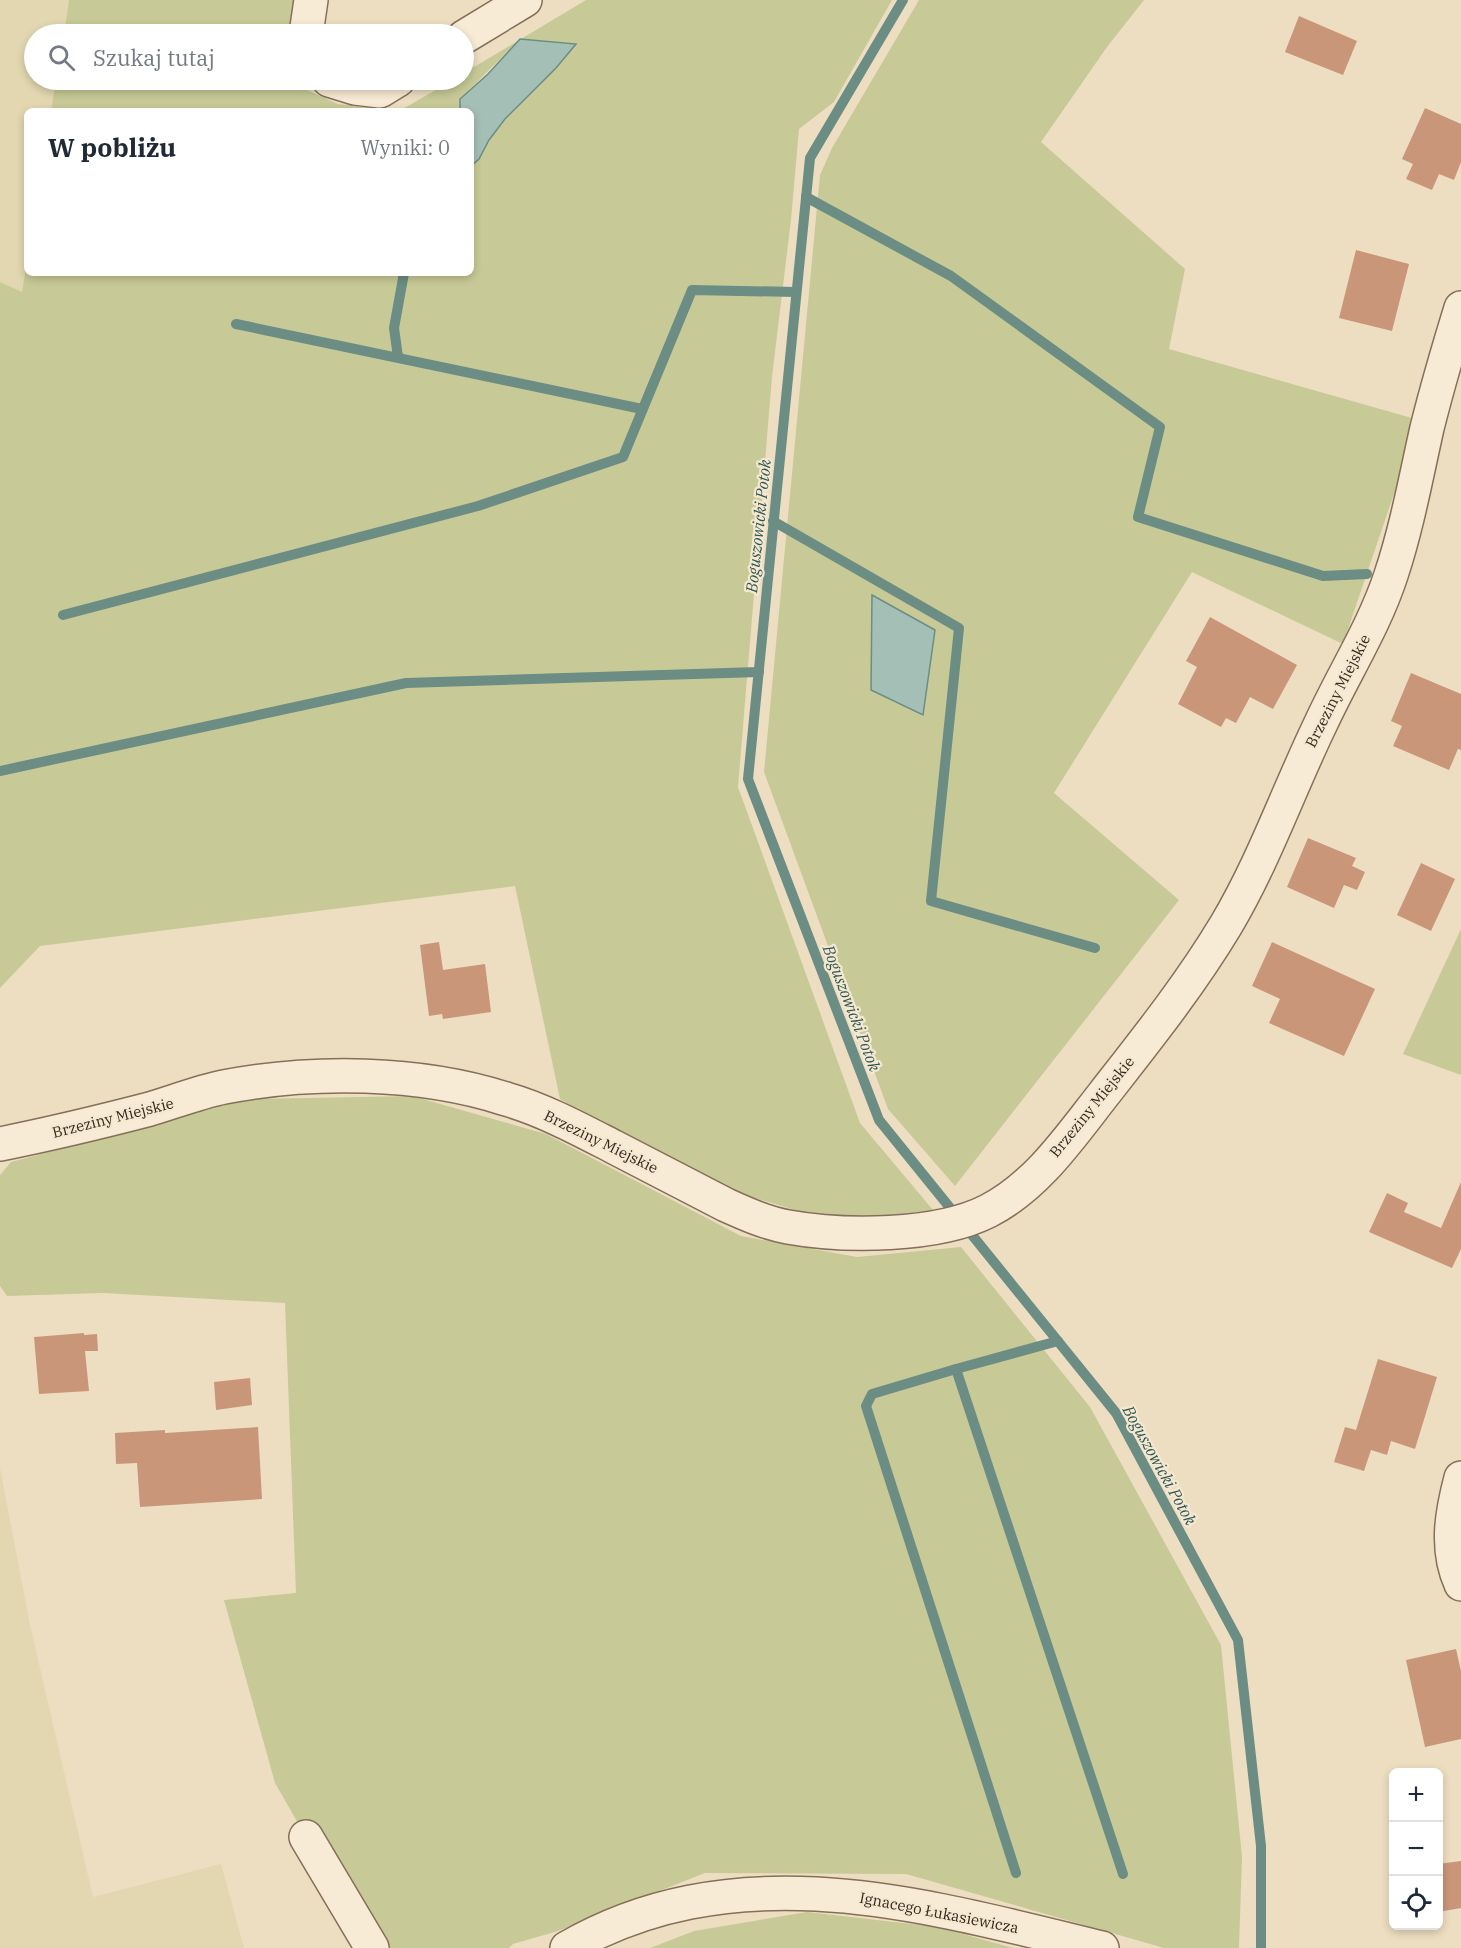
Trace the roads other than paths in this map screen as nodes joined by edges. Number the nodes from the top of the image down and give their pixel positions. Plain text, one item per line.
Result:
1 (311, 0) edge
2 (525, 0) edge
3 (307, 24) edge
4 (474, 31) edge
5 (1461, 308) edge
6 (0, 1144) edge
7 (1461, 1478) edge
8 (1461, 1584) edge
9 (306, 1837) dead end
10 (372, 1948) edge
11 (567, 1948) edge
12 (1102, 1948) edge

1 - 3 street
2 - 4 street
5 - 6 street, Brzeziny Miejskie
7 - 8 street
9 - 10 street
11 - 12 street, Ignacego Łukasiewicza

